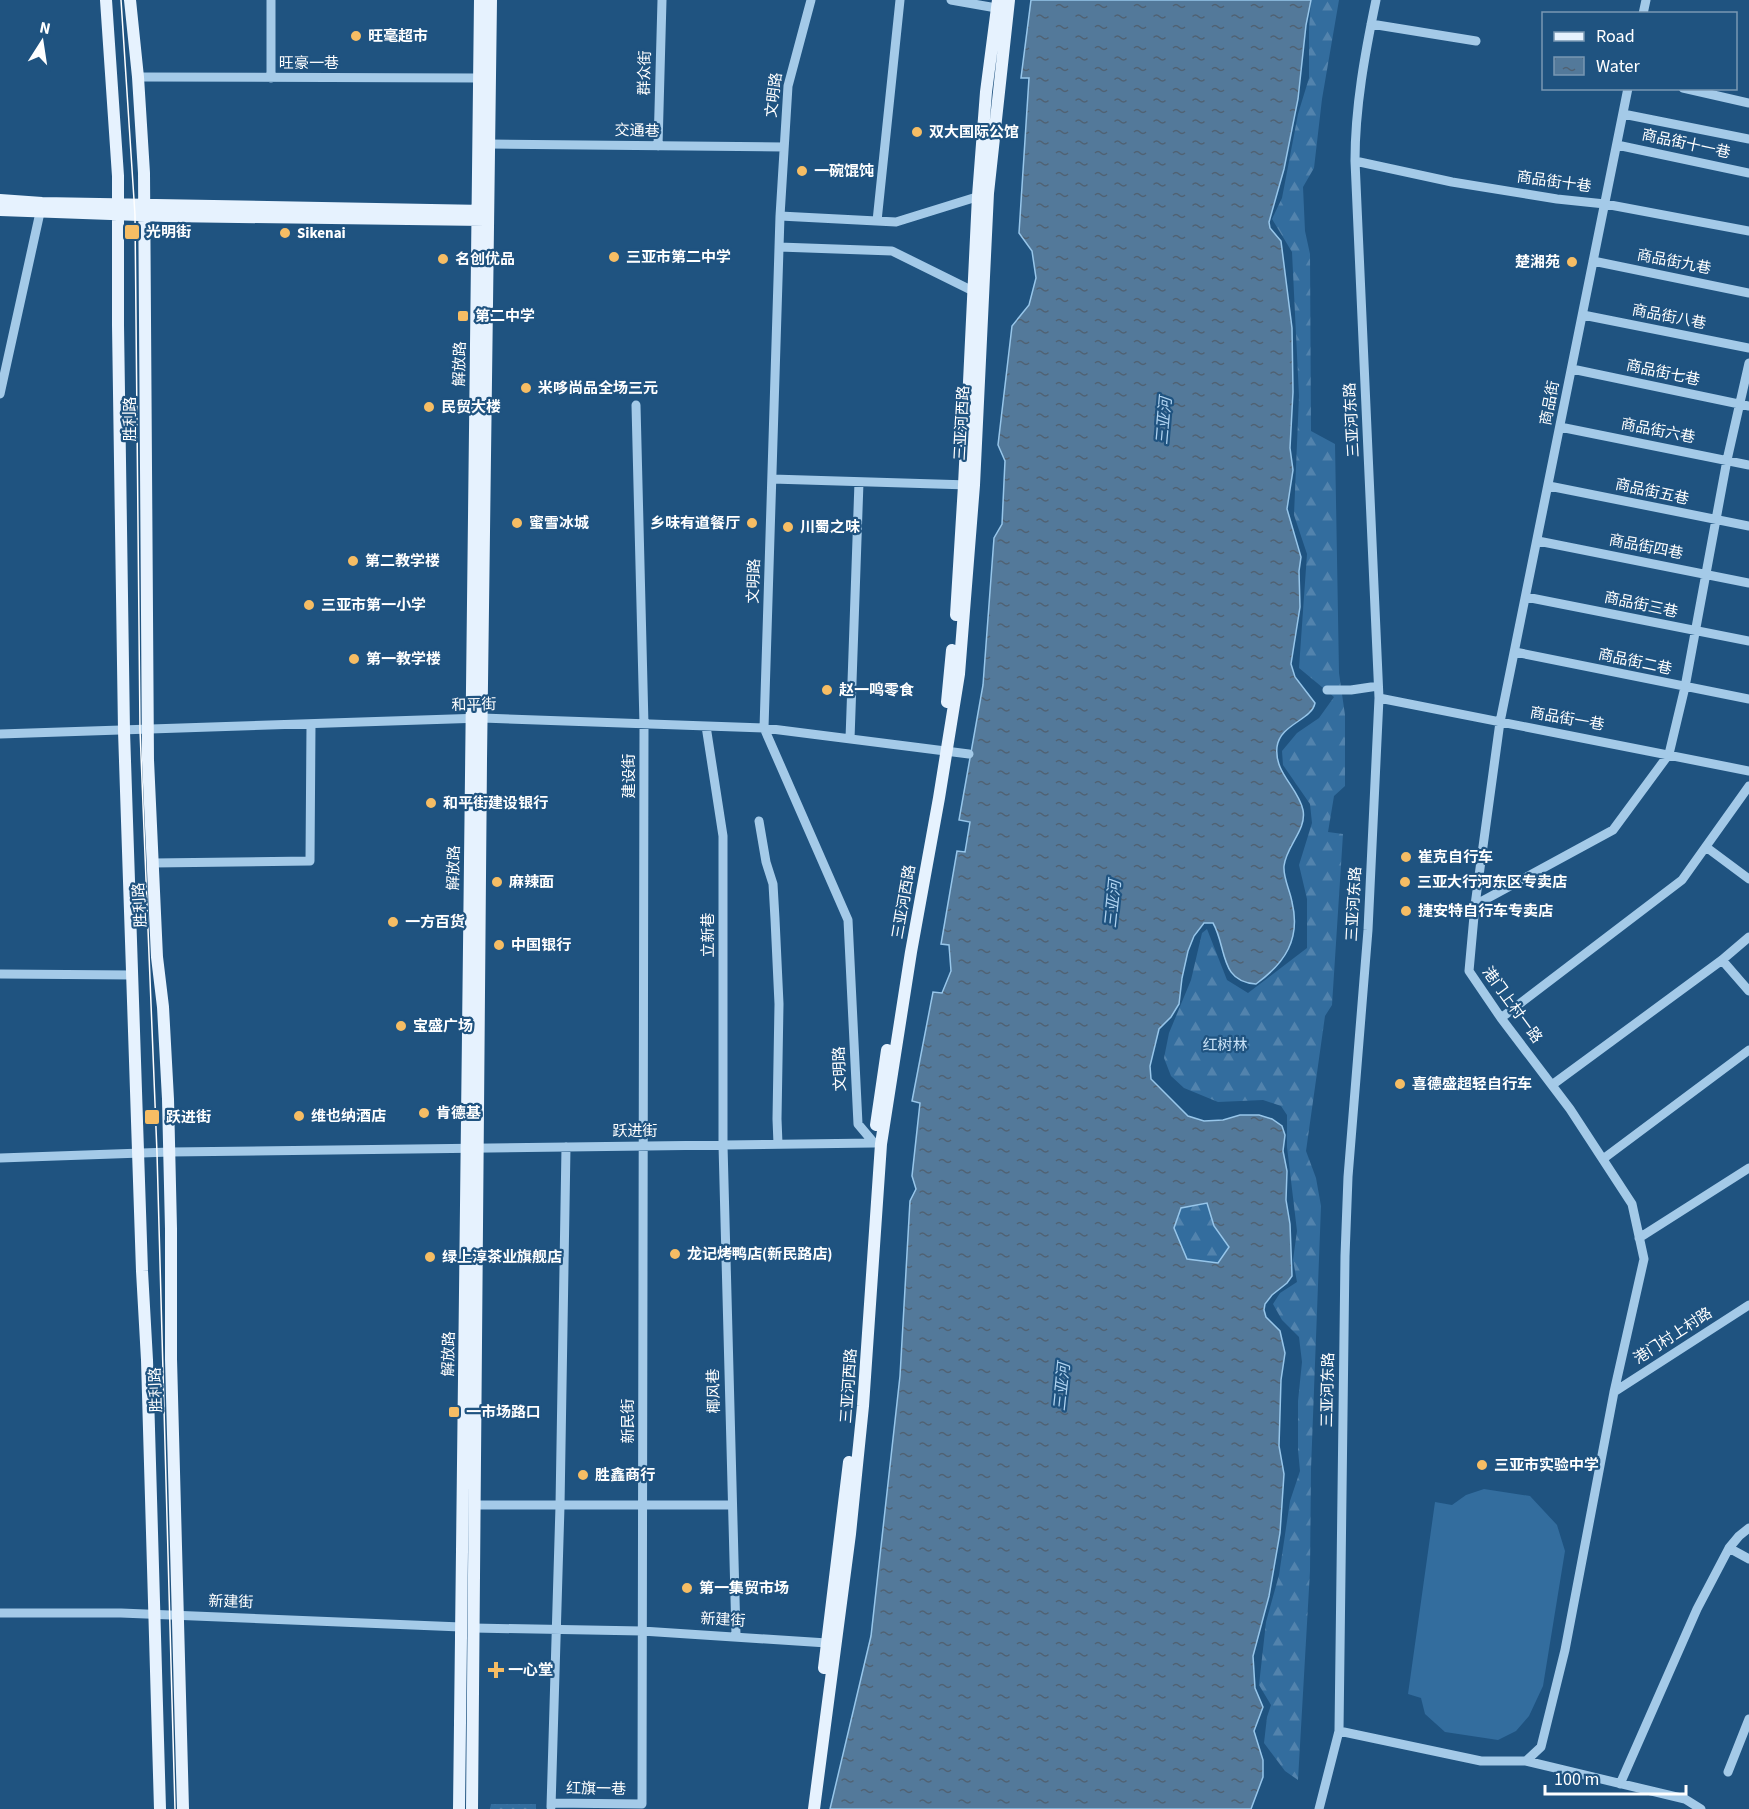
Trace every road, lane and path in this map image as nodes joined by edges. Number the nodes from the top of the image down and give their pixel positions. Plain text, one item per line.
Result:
1 (106, 0) edge
2 (130, 0) edge
3 (271, 0) edge
4 (480, 0) edge
5 (491, 0) edge
6 (662, 0) edge
7 (811, 0) edge
8 (900, 0) edge
9 (951, 0) edge
10 (1376, 0) edge
11 (1003, 5) edge
12 (1371, 24) junction
13 (1476, 41) dead end
14 (138, 77) junction
15 (271, 78) junction
16 (479, 78) junction
17 (1628, 90) edge
18 (1692, 90) edge
19 (1749, 103) edge
20 (1623, 114) junction
21 (1749, 139) edge
22 (489, 144) junction
23 (1617, 145) junction
24 (658, 146) junction
25 (784, 147) junction
26 (1355, 161) junction
27 (1749, 173) edge
28 (983, 195) junction
29 (0, 200) edge
30 (1605, 204) junction
31 (41, 208) junction
32 (118, 209) junction
33 (0, 210) edge
34 (144, 210) junction
35 (483, 215) junction
36 (780, 216) junction
37 (877, 221) junction
38 (1749, 231) edge
39 (779, 247) junction
40 (1593, 261) junction
41 (1749, 292) edge
42 (978, 294) junction
43 (1583, 315) junction
44 (1749, 348) edge
45 (1749, 363) edge
46 (1572, 369) junction
47 (0, 394) edge
48 (636, 405) dead end
49 (1744, 405) edge
50 (1560, 427) junction
51 (1727, 460) junction
52 (1749, 465) edge
53 (772, 479) junction
54 (859, 482) junction
55 (969, 485) junction
56 (1549, 486) junction
57 (1716, 520) junction
58 (1749, 526) edge
59 (1538, 541) junction
60 (1706, 574) junction
61 (1749, 583) edge
62 (1526, 597) junction
63 (1695, 632) junction
64 (1749, 641) edge
65 (1515, 652) junction
66 (1378, 686) junction
67 (1685, 687) junction
68 (1327, 690) dead end
69 (1379, 698) junction
70 (1749, 699) edge
71 (477, 719) junction
72 (1500, 722) junction
73 (311, 724) junction
74 (644, 725) junction
75 (706, 726) junction
76 (764, 728) junction
77 (147, 730) junction
78 (124, 731) junction
79 (0, 734) edge
80 (850, 739) junction
81 (944, 751) junction
82 (969, 754) dead end
83 (1669, 754) junction
84 (1749, 771) edge
85 (1749, 786) edge
86 (759, 821) dead end
87 (1706, 847) junction
88 (153, 863) junction
89 (1749, 879) edge
90 (1475, 906) junction
91 (1749, 937) edge
92 (1722, 960) junction
93 (0, 974) edge
94 (133, 975) junction
95 (1749, 991) edge
96 (1501, 1018) junction
97 (1749, 1050) edge
98 (1552, 1085) junction
99 (874, 1143) junction
100 (778, 1144) junction
101 (723, 1145) junction
102 (644, 1146) junction
103 (473, 1147) junction
104 (566, 1147) junction
105 (170, 1152) junction
106 (139, 1153) junction
107 (0, 1158) edge
108 (1603, 1159) junction
109 (1749, 1168) edge
110 (1640, 1238) junction
111 (1749, 1305) edge
112 (1614, 1392) junction
113 (474, 1505) junction
114 (732, 1505) junction
115 (560, 1506) junction
116 (643, 1506) junction
117 (1749, 1528) edge
118 (1729, 1548) junction
119 (1749, 1559) edge
120 (0, 1614) edge
121 (153, 1614) junction
122 (177, 1615) junction
123 (467, 1627) junction
124 (555, 1631) junction
125 (642, 1631) junction
126 (736, 1635) junction
127 (827, 1642) junction
128 (1749, 1719) edge
129 (1339, 1731) junction
130 (1526, 1761) junction
131 (1728, 1772) dead end
132 (1620, 1784) junction
133 (642, 1804) joint
134 (551, 1806) edge
135 (160, 1809) edge
136 (183, 1809) edge
137 (459, 1809) edge
138 (472, 1809) edge
139 (807, 1809) edge
140 (814, 1809) edge
141 (1319, 1809) edge
142 (1701, 1809) edge

1 - 32 main road, 胜利路
2 - 14 main road, 胜利路
3 - 15 street
4 - 16 main road, 解放路
5 - 22 main road, 解放路
6 - 24 street, 群众街
7 - 25 street, 文明路
8 - 37 street
9 - 11 street
10 - 12 street, 三亚河东路
11 - 28 main road, 三亚河西路
12 - 13 street
12 - 26 street, 三亚河东路
14 - 15 street, 旺豪一巷
14 - 34 main road, 胜利路
15 - 16 street, 旺豪一巷
16 - 35 main road, 解放路
17 - 20 street, 商品街
18 - 19 street
20 - 21 street
20 - 23 street, 商品街
22 - 24 street, 交通巷
22 - 35 main road, 解放路
23 - 27 street, 商品街十一巷
23 - 30 street, 商品街
24 - 25 street, 交通巷
25 - 36 street, 文明路
26 - 30 street, 商品街十巷
26 - 66 street, 三亚河东路
28 - 37 street
28 - 42 main road, 三亚河西路
29 - 31 main road
30 - 38 street, 商品街十巷
30 - 40 street, 商品街
31 - 32 main road
31 - 33 main road
31 - 47 street
32 - 34 main road
32 - 78 main road, 胜利路
34 - 35 main road
34 - 77 main road, 胜利路
35 - 71 main road, 解放路
36 - 37 street
36 - 39 street, 文明路
39 - 42 street
39 - 53 street, 文明路
40 - 41 street, 商品街九巷
40 - 43 street, 商品街
42 - 55 main road, 三亚河西路
43 - 44 street, 商品街八巷
43 - 46 street, 商品街
45 - 49 street
46 - 49 street, 商品街七巷
46 - 50 street, 商品街
48 - 74 street, 建设街
49 - 51 street
50 - 51 street, 商品街六巷
50 - 56 street, 商品街
51 - 52 street, 商品街六巷
51 - 57 street
53 - 54 street
53 - 76 street, 文明路
54 - 55 street
54 - 80 street
55 - 81 main road, 三亚河西路
56 - 57 street, 商品街五巷
56 - 59 street, 商品街
57 - 58 street, 商品街五巷
57 - 60 street
59 - 60 street, 商品街四巷
59 - 62 street, 商品街
60 - 61 street, 商品街四巷
60 - 63 street
62 - 63 street, 商品街三巷
62 - 65 street, 商品街
63 - 64 street, 商品街三巷
63 - 67 street
65 - 67 street, 商品街二巷
65 - 72 street, 商品街
66 - 68 street
66 - 69 street, 三亚河东路
67 - 70 street, 商品街二巷
67 - 83 street
69 - 72 street, 商品街一巷
69 - 129 street, 三亚河东路
71 - 73 street, 和平街
71 - 74 street, 和平街
71 - 103 main road, 解放路
72 - 83 street, 商品街一巷
72 - 90 street, 港门上村一路
73 - 77 street, 和平街
73 - 88 street
74 - 75 street, 和平街
74 - 102 street, 建设街
75 - 76 street, 和平街
75 - 101 street, 立新巷
76 - 80 street, 和平街
76 - 99 street, 文明路
77 - 78 street, 和平街
77 - 88 main road, 胜利路
78 - 79 street, 和平街
78 - 94 main road, 胜利路
80 - 81 street, 和平街
81 - 82 street, 和平街
81 - 99 main road, 三亚河西路
81 - 140 main road, 三亚河西路
83 - 84 street, 商品街一巷
83 - 90 street
85 - 87 street
86 - 100 street
87 - 89 street
87 - 96 street
88 - 105 main road, 胜利路
90 - 96 street, 港门上村一路
91 - 92 street
92 - 95 street
92 - 98 street
93 - 94 street
94 - 106 main road, 胜利路
96 - 98 street, 港门上村一路
97 - 108 street
98 - 108 street, 港门上村一路
99 - 100 street, 跃进街
99 - 127 main road, 三亚河西路
100 - 101 street, 跃进街
101 - 102 street, 跃进街
101 - 114 street, 椰风巷
102 - 104 street, 跃进街
102 - 116 street, 新民街
103 - 104 street, 跃进街
103 - 105 street, 跃进街
103 - 113 main road, 解放路
103 - 123 main road, 解放路
104 - 115 street
105 - 106 street, 跃进街
105 - 122 main road, 胜利路
106 - 107 street, 跃进街
106 - 121 main road, 胜利路
108 - 110 street, 港门上村一路
109 - 110 street
110 - 112 street, 港门上村一路
111 - 112 street, 港门村上村路
112 - 130 street, 港门上村一路
113 - 115 street
113 - 123 main road, 解放路
114 - 116 street
114 - 126 street, 椰风巷
115 - 116 street
115 - 124 street
116 - 125 street, 新民街
117 - 118 street
118 - 119 street
118 - 132 street
120 - 121 street, 新建街
121 - 122 street, 新建街
121 - 135 main road, 胜利路
122 - 123 street, 新建街
122 - 136 main road, 胜利路
123 - 124 street, 新建街
123 - 137 main road, 解放路
123 - 138 main road, 解放路
124 - 125 street, 新建街
124 - 134 street
125 - 126 street, 新建街
125 - 133 street, 新民街
126 - 127 street, 新建街
127 - 139 main road, 三亚河西路
128 - 131 street
129 - 130 street
129 - 141 street, 三亚河东路
130 - 132 street
132 - 142 street
133 - 134 street, 红旗一巷

